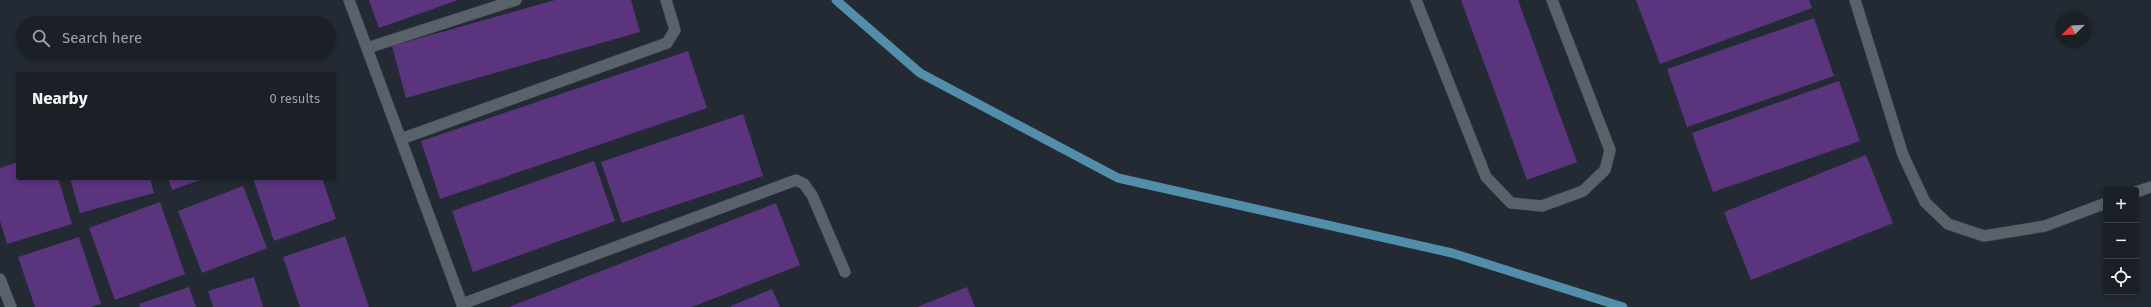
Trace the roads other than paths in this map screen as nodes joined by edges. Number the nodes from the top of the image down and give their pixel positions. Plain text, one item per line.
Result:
1 (349, 0) edge
2 (516, 0) edge
3 (666, 0) edge
4 (1416, 0) edge
5 (1552, 0) edge
6 (1855, 0) edge
7 (367, 48) junction
8 (401, 139) junction
9 (2151, 187) edge
10 (2139, 191) edge
11 (2103, 205) edge
12 (845, 272) dead end
13 (0, 279) edge
14 (462, 306) edge
15 (10, 307) edge

1 - 7 street
2 - 7 street
3 - 8 street
4 - 5 street
6 - 11 street
7 - 8 street
8 - 14 street
9 - 10 street
12 - 14 street
13 - 15 street

